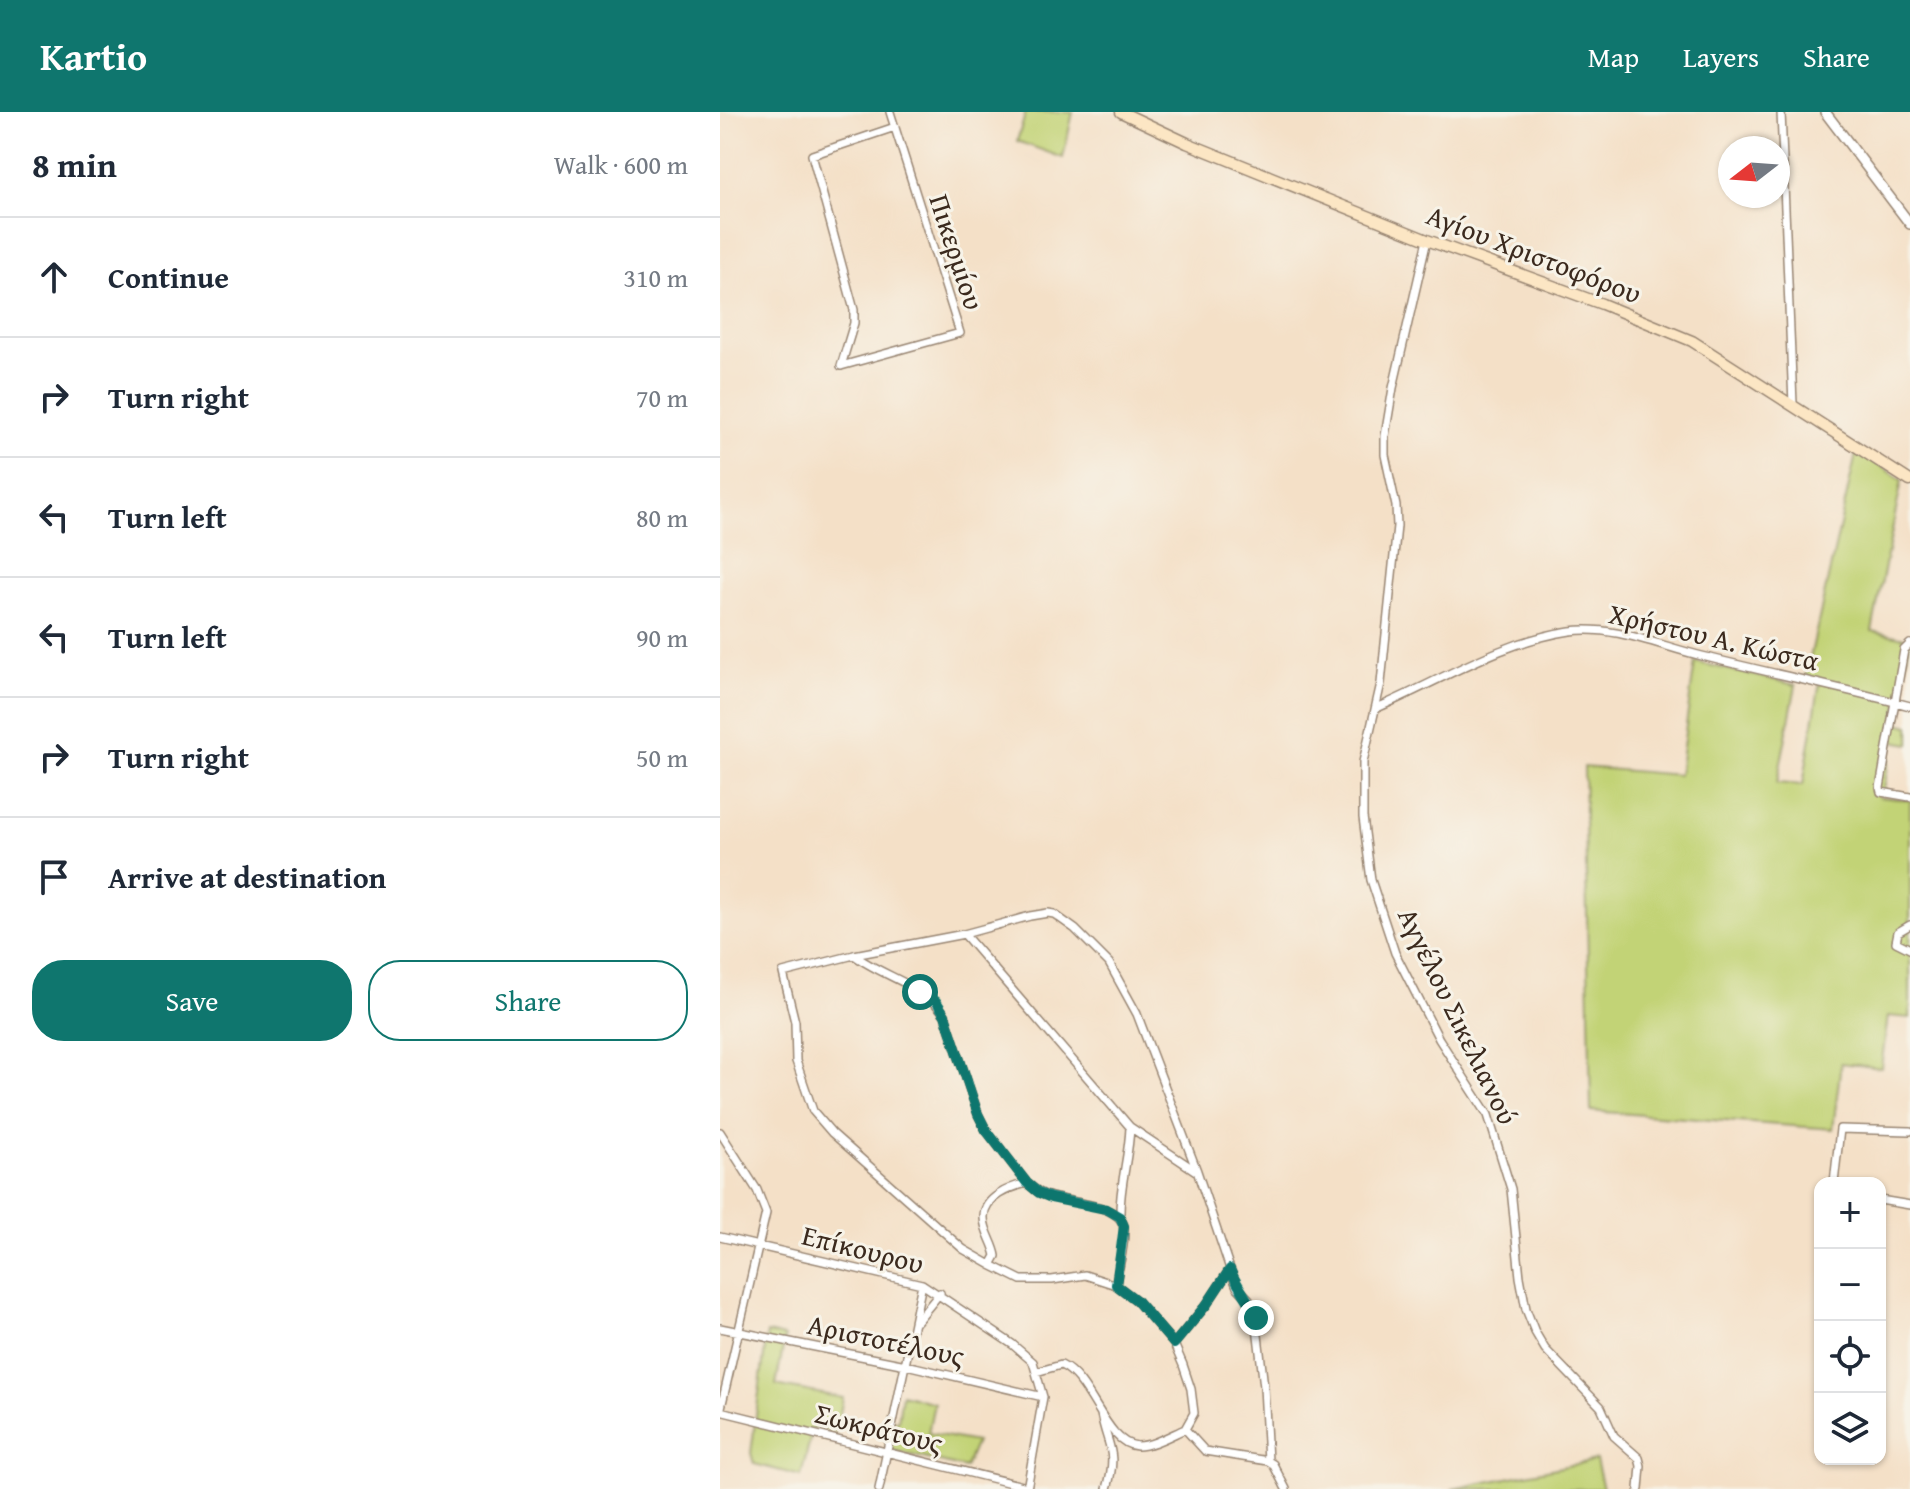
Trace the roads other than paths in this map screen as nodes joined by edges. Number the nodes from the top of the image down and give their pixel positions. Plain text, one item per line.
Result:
1 (890, 112) edge
2 (1121, 112) edge
3 (1781, 112) edge
4 (1825, 112) edge
5 (895, 127) junction
6 (1910, 224) edge
7 (1427, 240) junction
8 (1793, 404) junction
9 (1910, 481) edge
10 (1908, 645) edge
11 (1894, 702) junction
12 (1910, 706) edge
13 (1377, 708) junction
14 (1910, 797) edge
15 (1910, 925) edge
16 (964, 934) junction
17 (1910, 949) edge
18 (854, 955) junction
19 (1130, 1127) junction
20 (1910, 1131) edge
21 (720, 1132) edge
22 (1197, 1171) junction
23 (1835, 1177) edge
24 (1027, 1183) junction
25 (1886, 1201) edge
26 (1910, 1205) edge
27 (1120, 1217) junction
28 (720, 1237) edge
29 (760, 1246) junction
30 (991, 1265) junction
31 (1230, 1269) junction
32 (922, 1284) junction
33 (1116, 1285) junction
34 (940, 1293) junction
35 (915, 1323) junction
36 (720, 1328) edge
37 (738, 1332) junction
38 (1174, 1344) junction
39 (906, 1365) junction
40 (1036, 1372) junction
41 (1043, 1397) junction
42 (1101, 1410) junction
43 (720, 1412) edge
44 (1185, 1429) junction
45 (887, 1453) junction
46 (1268, 1461) junction
47 (1027, 1488) edge
48 (879, 1489) edge
49 (1107, 1489) edge
50 (1286, 1489) edge
51 (1639, 1489) edge

1 - 5 street, Πικερμίου
2 - 7 main road, Αγίου Χριστοφόρου
3 - 8 street
4 - 6 street
5 - 5 street, Πικερμίου
7 - 8 main road, Αγίου Χριστοφόρου
7 - 13 street, Αγγέλου Σικελιανού
8 - 9 main road, Αγίου Χριστοφόρου
10 - 11 street
11 - 12 street, Χρήστου Α. Κώστα
11 - 13 street, Χρήστου Α. Κώστα
11 - 14 street
13 - 51 street, Αγγέλου Σικελιανού
15 - 17 street
16 - 18 street
16 - 19 street
16 - 22 street
18 - 24 street
18 - 30 street
19 - 22 street
19 - 27 street
20 - 23 street
21 - 29 street
22 - 31 street
24 - 27 street
24 - 30 street
25 - 26 street
27 - 33 street
28 - 29 street, Επίκουρου
29 - 32 street, Επίκουρου
29 - 37 street
30 - 33 street
31 - 38 street
31 - 46 street
32 - 34 street, Επίκουρου
32 - 35 street
33 - 38 street
34 - 35 street
34 - 40 street, Επίκουρου
35 - 39 street
36 - 37 street, Αριστοτέλους
37 - 39 street, Αριστοτέλους
37 - 43 street
38 - 44 street
39 - 41 street, Αριστοτέλους
39 - 45 street
40 - 41 street, Επίκουρου
40 - 42 street
41 - 47 street
42 - 44 street
42 - 49 street
43 - 45 street, Σωκράτους
44 - 46 street
45 - 47 street, Σωκράτους
45 - 48 street
46 - 50 street

